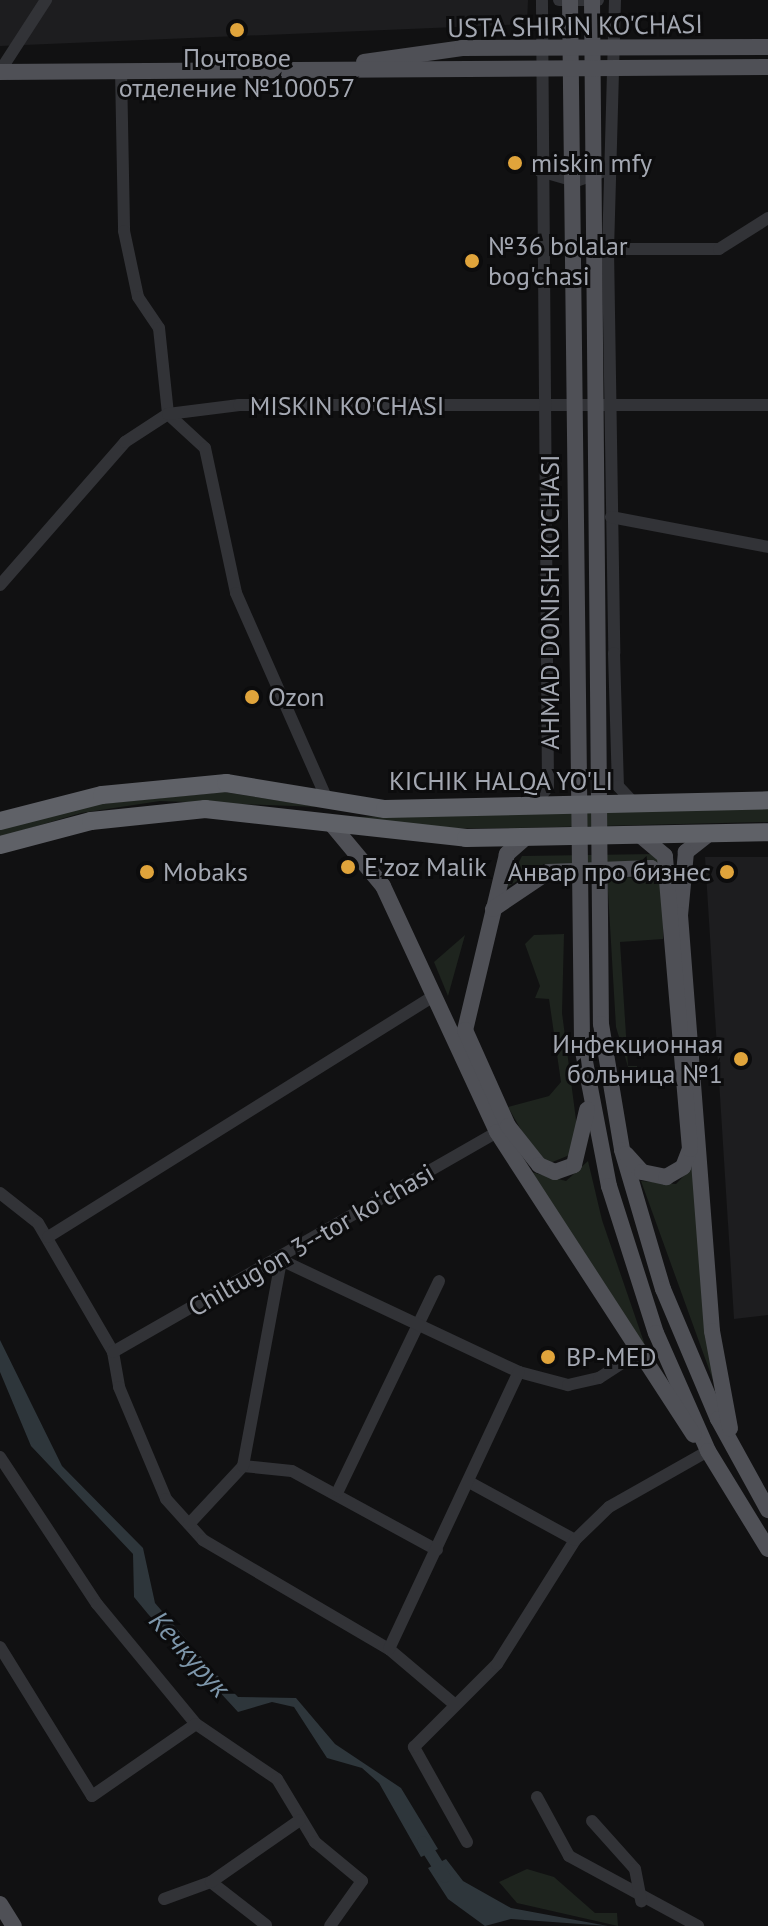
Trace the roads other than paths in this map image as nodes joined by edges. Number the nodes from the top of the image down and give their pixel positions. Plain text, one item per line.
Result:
1 (46, 0) edge
2 (542, 0) edge
3 (559, 0) edge
4 (570, 0) edge
5 (592, 0) edge
6 (598, 0) edge
7 (615, 0) edge
8 (615, 46) junction
9 (542, 47) junction
10 (768, 47) edge
11 (335, 66) junction
12 (768, 67) edge
13 (121, 70) junction
14 (542, 70) junction
15 (616, 70) junction
16 (0, 72) edge
17 (616, 167) junction
18 (540, 171) junction
19 (768, 218) edge
20 (608, 249) junction
21 (610, 405) junction
22 (768, 405) edge
23 (544, 406) junction
24 (168, 414) junction
25 (611, 517) junction
26 (768, 547) edge
27 (0, 585) edge
28 (332, 800) junction
29 (768, 800) edge
30 (640, 806) junction
31 (525, 810) junction
32 (0, 821) edge
33 (333, 826) junction
34 (768, 832) edge
35 (710, 833) junction
36 (640, 835) junction
37 (524, 839) junction
38 (0, 845) edge
39 (667, 874) junction
40 (680, 898) junction
41 (492, 910) junction
42 (435, 995) junction
43 (458, 1052) junction
44 (589, 1089) junction
45 (502, 1129) junction
46 (622, 1150) junction
47 (0, 1193) edge
48 (48, 1237) junction
49 (281, 1260) junction
50 (439, 1281) dead end
51 (419, 1326) junction
52 (656, 1333) junction
53 (113, 1352) junction
54 (636, 1354) junction
55 (519, 1372) junction
56 (670, 1408) junction
57 (708, 1451) junction
58 (735, 1453) junction
59 (0, 1457) edge
60 (243, 1466) junction
61 (469, 1482) junction
62 (338, 1491) junction
63 (768, 1510) edge
64 (189, 1524) junction
65 (575, 1540) junction
66 (768, 1549) edge
67 (437, 1550) junction
68 (389, 1649) junction
69 (1, 1651) edge
70 (454, 1704) junction
71 (196, 1724) junction
72 (537, 1797) dead end
73 (300, 1820) junction
74 (592, 1821) dead end
75 (467, 1842) dead end
76 (211, 1882) junction
77 (164, 1899) dead end
78 (641, 1901) junction
79 (0, 1904) edge
80 (266, 1925) edge
81 (14, 1926) edge
82 (330, 1926) edge
83 (698, 1926) edge

1 - 16 street
2 - 9 street, AHMAD DONISH KO'CHASI
3 - 6 street
4 - 44 main road, AHMAD DONISH KO'CHASI
5 - 46 main road, AHMAD DONISH KO'CHASI
7 - 8 street
8 - 9 main road, USTA SHIRIN KO'CHASI
8 - 10 main road, USTA SHIRIN KO'CHASI
8 - 15 street
9 - 11 main road, USTA SHIRIN KO'CHASI
9 - 14 street, AHMAD DONISH KO'CHASI
11 - 13 main road, USTA SHIRIN KO'CHASI
11 - 14 main road, USTA SHIRIN KO'CHASI
12 - 15 main road, USTA SHIRIN KO'CHASI
13 - 16 main road, USTA SHIRIN KO'CHASI
13 - 24 street
14 - 15 main road, USTA SHIRIN KO'CHASI
14 - 18 street, AHMAD DONISH KO'CHASI
15 - 17 street
17 - 18 street
17 - 20 street
18 - 23 street, AHMAD DONISH KO'CHASI
19 - 20 street
20 - 21 street
21 - 22 street, MISKIN KO'CHASI
21 - 23 street, MISKIN KO'CHASI
21 - 25 street
23 - 24 street, MISKIN KO'CHASI
23 - 31 street, AHMAD DONISH KO'CHASI
24 - 27 street, MISKIN KO'CHASI
24 - 28 street
25 - 26 street
25 - 30 street
28 - 31 highway, KICHIK HALQA YO'LI
28 - 32 highway, KICHIK HALQA YO'LI
28 - 33 highway
29 - 30 highway, KICHIK HALQA YO'LI
30 - 31 highway, KICHIK HALQA YO'LI
33 - 37 highway, KICHIK HALQA YO'LI
33 - 38 highway, KICHIK HALQA YO'LI
33 - 42 main road
34 - 35 highway, KICHIK HALQA YO'LI
35 - 36 highway, KICHIK HALQA YO'LI
35 - 40 main road
36 - 37 highway, KICHIK HALQA YO'LI
36 - 39 main road
37 - 41 main road
39 - 40 main road
39 - 41 main road
39 - 46 main road
40 - 58 main road
41 - 43 main road
41 - 45 main road
42 - 43 main road
42 - 48 street
43 - 45 main road
44 - 45 main road
44 - 52 main road, AHMAD DONISH KO'CHASI
45 - 49 street, Chiltug'on 3--tor koʻchasi
45 - 54 main road
46 - 58 main road, AHMAD DONISH KO'CHASI
47 - 48 street
48 - 53 street
49 - 51 street
49 - 53 street, Chiltug'on 3--tor koʻchasi
49 - 60 street
50 - 51 street
51 - 55 street
51 - 62 street
52 - 56 main road
52 - 57 main road, AHMAD DONISH KO'CHASI
53 - 64 street
54 - 55 street
54 - 56 main road
55 - 61 street
56 - 57 main road
57 - 65 street
57 - 66 main road, AHMAD DONISH KO'CHASI
58 - 63 main road, AHMAD DONISH KO'CHASI
59 - 71 street
60 - 62 street
60 - 64 street
61 - 65 street
61 - 67 street
62 - 67 street
64 - 68 street
65 - 70 street
67 - 68 street
68 - 70 street
69 - 71 street
70 - 75 street
71 - 73 street
72 - 78 street
73 - 76 street
73 - 82 street
74 - 78 street
76 - 77 street
76 - 80 street
78 - 83 street
79 - 81 main road

